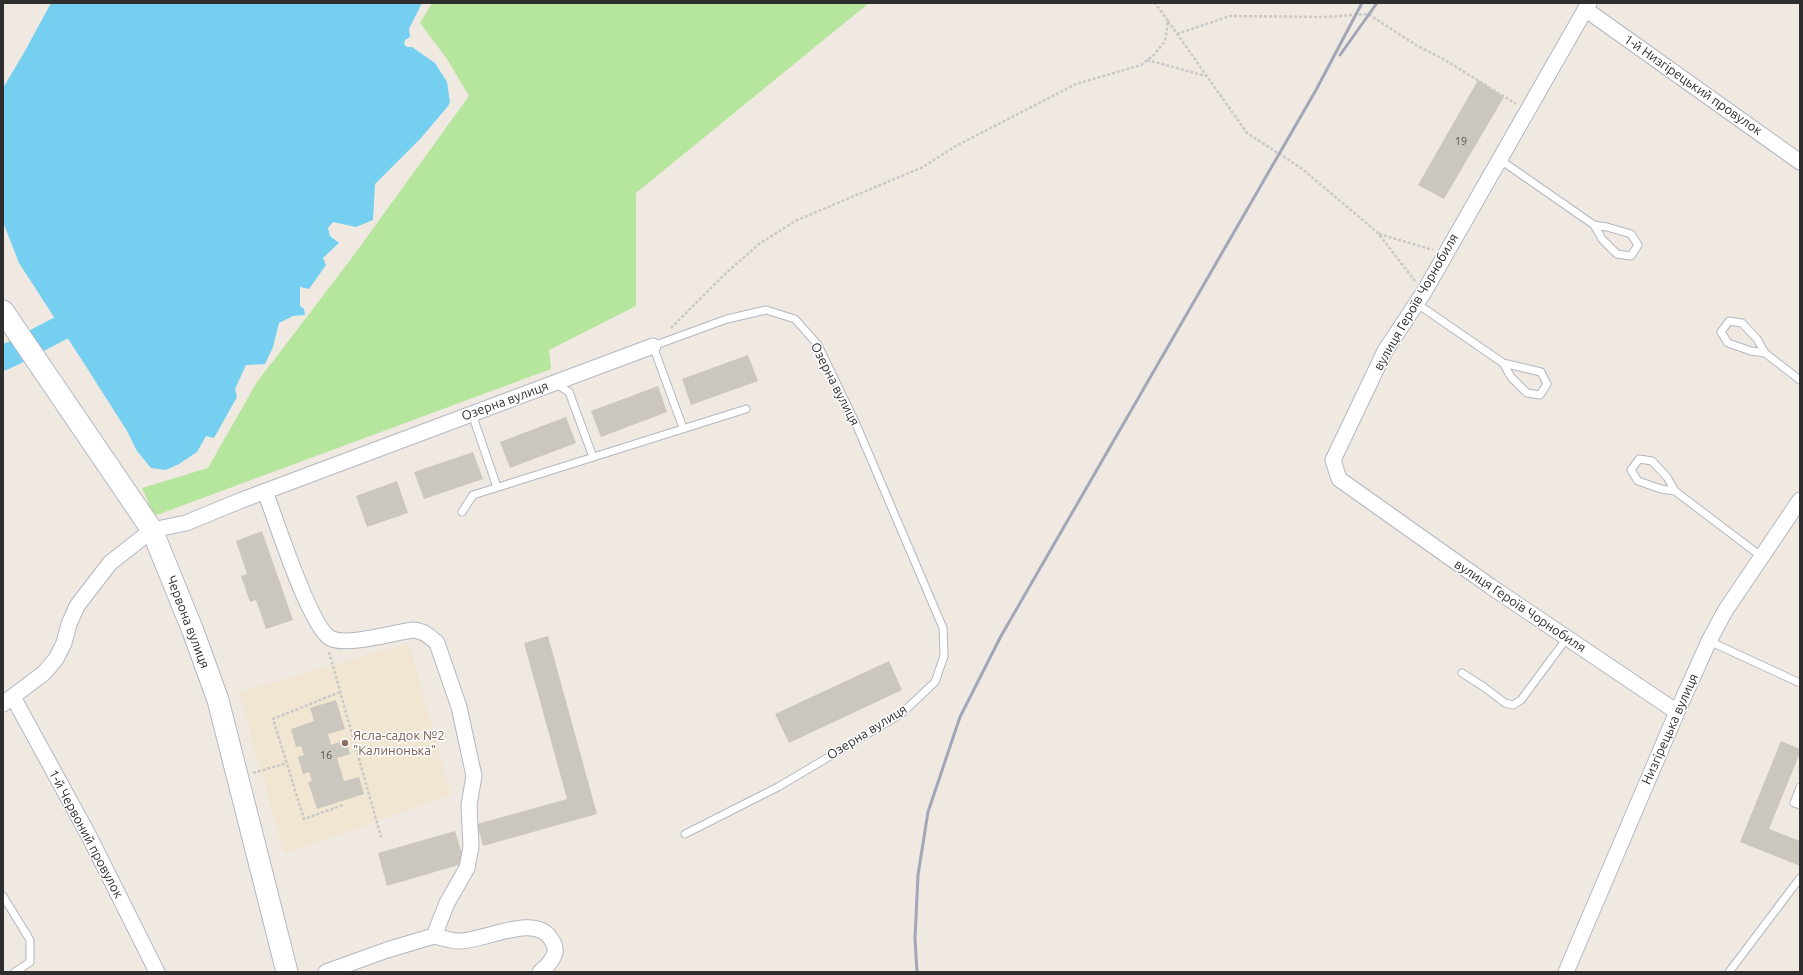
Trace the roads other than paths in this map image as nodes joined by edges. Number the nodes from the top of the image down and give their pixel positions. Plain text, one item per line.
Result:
1 (1587, 6) edge
2 (1499, 158) junction
3 (1800, 162) edge
4 (1594, 225) junction
5 (1420, 298) junction
6 (3, 310) edge
7 (653, 346) junction
8 (1765, 353) junction
9 (1503, 363) junction
10 (1800, 380) edge
11 (555, 383) junction
12 (746, 409) dead end
13 (472, 414) junction
14 (684, 428) junction
15 (594, 457) junction
16 (497, 487) junction
17 (265, 491) junction
18 (1675, 491) junction
19 (1800, 502) edge
20 (462, 512) dead end
21 (152, 530) junction
22 (1762, 557) junction
23 (1567, 638) junction
24 (1709, 641) junction
25 (1462, 673) dead end
26 (1800, 683) edge
27 (8, 701) edge
28 (1677, 712) junction
29 (1800, 787) edge
30 (1800, 805) edge
31 (685, 834) dead end
32 (1800, 878) edge
33 (3, 896) edge
34 (434, 936) junction
35 (1567, 971) edge
36 (15, 972) edge
37 (157, 972) edge
38 (287, 972) edge
39 (326, 972) edge
40 (540, 972) edge
41 (1729, 972) edge

1 - 2 street, вулиця Героїв Чорнобиля
1 - 3 street, 1-й Низгірецький провулок
2 - 4 lane
2 - 5 street, вулиця Героїв Чорнобиля
4 - 4 lane
5 - 9 lane
5 - 23 street, вулиця Героїв Чорнобиля
6 - 21 main road, Червона вулиця
7 - 11 street, Озерна вулиця
7 - 14 lane
7 - 31 lane, Озерна вулиця
8 - 8 lane
8 - 10 lane
9 - 9 lane
11 - 13 street, Озерна вулиця
11 - 15 lane
12 - 14 lane
13 - 16 lane
13 - 17 street, Озерна вулиця
14 - 15 lane
15 - 16 lane
16 - 20 lane
17 - 21 street, Озерна вулиця
17 - 34 street
18 - 18 lane
18 - 22 lane
19 - 22 street, Низгірецька вулиця
21 - 27 street, 1-й Червоний провулок
21 - 38 main road, Червона вулиця
22 - 24 street, Низгірецька вулиця
23 - 25 lane
23 - 28 street, вулиця Героїв Чорнобиля
24 - 26 lane
24 - 28 street, Низгірецька вулиця
27 - 37 street, 1-й Червоний провулок
28 - 35 street, Низгірецька вулиця
29 - 30 lane
32 - 41 lane
33 - 36 lane
34 - 39 street
34 - 40 street

